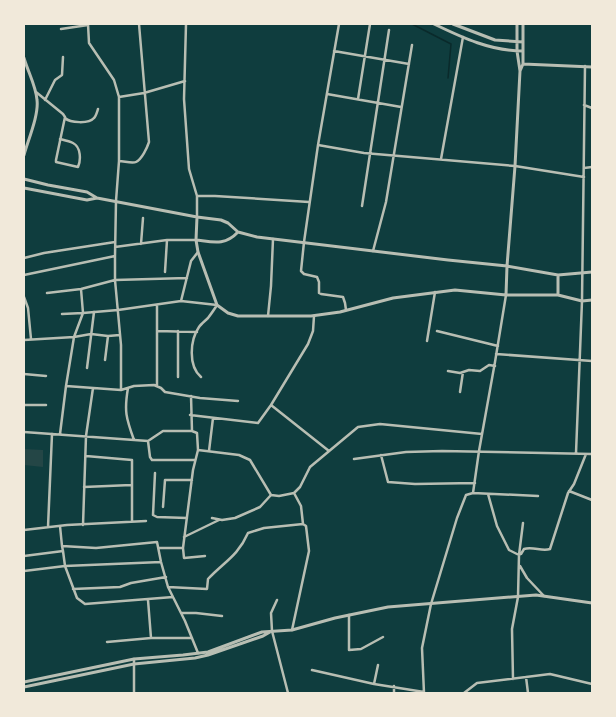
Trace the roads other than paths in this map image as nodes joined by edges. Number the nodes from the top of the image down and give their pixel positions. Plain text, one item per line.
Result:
1 (139, 24) edge
2 (186, 24) edge
3 (339, 24) edge
4 (370, 24) edge
5 (434, 24) edge
6 (453, 24) edge
7 (517, 24) edge
8 (523, 24) edge
9 (88, 25) edge
10 (61, 29) dead end
11 (389, 30) dead end
12 (463, 37) junction
13 (517, 42) junction
14 (523, 42) junction
15 (412, 45) dead end
16 (334, 51) junction
17 (517, 51) junction
18 (523, 51) junction
19 (364, 56) junction
20 (63, 57) dead end
21 (24, 58) edge
22 (385, 60) junction
23 (408, 64) junction
24 (523, 64) junction
25 (585, 66) junction
26 (592, 67) edge
27 (520, 71) junction
28 (184, 81) junction
29 (36, 92) junction
30 (144, 93) junction
31 (327, 94) junction
32 (119, 97) junction
33 (358, 99) junction
34 (45, 100) junction
35 (378, 102) junction
36 (584, 105) junction
37 (401, 107) junction
38 (98, 108) dead end
39 (592, 108) edge
40 (65, 118) junction
41 (60, 139) junction
42 (318, 145) junction
43 (370, 154) junction
44 (24, 155) edge
45 (393, 156) junction
46 (441, 159) junction
47 (120, 161) junction
48 (515, 166) junction
49 (592, 167) edge
50 (584, 168) junction
51 (584, 177) junction
52 (24, 179) edge
53 (24, 188) edge
54 (197, 196) junction
55 (97, 198) junction
56 (116, 201) junction
57 (309, 202) junction
58 (362, 206) dead end
59 (197, 217) junction
60 (143, 218) dead end
61 (238, 232) junction
62 (273, 238) junction
63 (166, 240) junction
64 (196, 240) junction
65 (115, 242) junction
66 (304, 242) junction
67 (141, 244) junction
68 (115, 247) junction
69 (373, 251) junction
70 (198, 252) junction
71 (115, 256) junction
72 (24, 258) edge
73 (507, 266) junction
74 (165, 272) dead end
75 (583, 272) junction
76 (592, 272) edge
77 (24, 275) edge
78 (558, 275) junction
79 (187, 278) junction
80 (115, 280) junction
81 (81, 289) junction
82 (435, 292) junction
83 (47, 293) dead end
84 (506, 295) junction
85 (558, 295) junction
86 (24, 297) edge
87 (181, 300) junction
88 (592, 300) edge
89 (582, 301) junction
90 (157, 304) junction
91 (217, 305) junction
92 (118, 310) junction
93 (346, 310) junction
94 (94, 312) junction
95 (83, 313) junction
96 (62, 314) dead end
97 (268, 316) junction
98 (314, 316) junction
99 (157, 330) junction
100 (178, 331) junction
101 (197, 332) junction
102 (437, 332) dead end
103 (91, 334) junction
104 (120, 335) junction
105 (108, 336) junction
106 (74, 337) junction
107 (31, 339) junction
108 (24, 340) edge
109 (427, 341) dead end
110 (498, 346) junction
111 (496, 354) junction
112 (105, 360) dead end
113 (580, 360) junction
114 (592, 361) edge
115 (495, 366) junction
116 (87, 368) dead end
117 (448, 371) dead end
118 (463, 372) junction
119 (24, 374) edge
120 (46, 376) dead end
121 (178, 377) dead end
122 (201, 377) dead end
123 (66, 386) junction
124 (157, 386) junction
125 (93, 388) junction
126 (128, 388) junction
127 (121, 390) junction
128 (460, 392) dead end
129 (190, 396) junction
130 (238, 401) dead end
131 (24, 405) edge
132 (46, 405) dead end
133 (271, 405) junction
134 (190, 415) junction
135 (213, 418) junction
136 (192, 431) junction
137 (24, 432) edge
138 (52, 434) junction
139 (60, 434) junction
140 (482, 434) junction
141 (86, 436) junction
142 (134, 440) junction
143 (148, 442) junction
144 (198, 450) junction
145 (209, 451) junction
146 (329, 451) junction
147 (479, 451) junction
148 (576, 453) junction
149 (586, 454) junction
150 (592, 454) edge
151 (380, 455) junction
152 (86, 456) junction
153 (354, 459) dead end
154 (195, 460) junction
155 (155, 473) dead end
156 (192, 480) junction
157 (475, 483) junction
158 (131, 486) junction
159 (84, 487) junction
160 (569, 491) junction
161 (294, 493) junction
162 (474, 494) junction
163 (488, 494) junction
164 (271, 495) junction
165 (538, 496) dead end
166 (592, 500) edge
167 (163, 507) dead end
168 (187, 518) junction
169 (212, 518) dead end
170 (220, 520) junction
171 (132, 521) junction
172 (146, 521) dead end
173 (523, 523) dead end
174 (303, 524) junction
175 (83, 525) junction
176 (60, 526) junction
177 (48, 527) junction
178 (24, 530) edge
179 (184, 537) junction
180 (62, 546) junction
181 (159, 548) junction
182 (183, 548) junction
183 (63, 551) junction
184 (518, 555) junction
185 (24, 556) edge
186 (205, 556) dead end
187 (161, 562) junction
188 (518, 564) junction
189 (65, 566) junction
190 (24, 571) edge
191 (166, 578) junction
192 (168, 587) junction
193 (73, 589) junction
194 (544, 596) junction
195 (173, 597) junction
196 (518, 597) junction
197 (148, 600) junction
198 (277, 600) dead end
199 (592, 603) edge
200 (431, 604) junction
201 (181, 613) junction
202 (349, 615) junction
203 (222, 616) dead end
204 (292, 630) junction
205 (272, 632) junction
206 (384, 637) dead end
207 (151, 638) junction
208 (192, 638) junction
209 (107, 642) dead end
210 (198, 653) junction
211 (134, 659) junction
212 (134, 664) junction
213 (378, 665) dead end
214 (312, 670) dead end
215 (526, 677) junction
216 (513, 678) junction
217 (24, 682) edge
218 (374, 684) junction
219 (592, 684) edge
220 (394, 686) junction
221 (24, 687) edge
222 (134, 693) edge
223 (288, 693) edge
224 (394, 693) edge
225 (424, 693) edge
226 (464, 693) edge
227 (528, 693) edge

1 - 30 street
2 - 28 street
3 - 16 street
4 - 19 street
5 - 12 street
6 - 13 street
7 - 13 street
8 - 14 street
9 - 10 street
9 - 32 street
11 - 22 street
12 - 17 street
12 - 46 street
13 - 14 street
13 - 17 street
14 - 18 street
15 - 23 street
16 - 19 street
16 - 31 street
17 - 18 street
17 - 27 street
18 - 24 street
19 - 22 street
19 - 33 street
20 - 34 street
21 - 29 street
22 - 23 street
22 - 35 street
23 - 37 street
24 - 25 street
24 - 27 street
25 - 26 street
25 - 36 street
27 - 48 street
28 - 30 street
28 - 54 street
29 - 34 street
29 - 44 street
30 - 32 street
30 - 47 street
31 - 33 street
31 - 42 street
32 - 47 street
33 - 35 street
34 - 40 street
35 - 37 street
35 - 43 street
36 - 39 street
36 - 50 street
37 - 45 street
38 - 40 street
40 - 41 street
41 - 41 street
42 - 43 street
42 - 57 street
43 - 45 street
43 - 58 street
45 - 46 street
45 - 69 street
46 - 48 street
47 - 56 street
48 - 51 street
48 - 73 street
49 - 50 street
50 - 51 street
51 - 75 street
52 - 55 street
53 - 55 street
54 - 57 street
54 - 59 street
55 - 56 street
56 - 59 street
56 - 65 street
57 - 66 street
59 - 61 street
59 - 64 street
60 - 67 street
61 - 62 street
61 - 64 street
62 - 66 street
62 - 97 street
63 - 64 street
63 - 67 street
63 - 74 street
64 - 70 street
65 - 68 street
65 - 72 street
66 - 69 street
66 - 93 street
67 - 68 street
68 - 71 street
69 - 73 street
70 - 79 street
70 - 91 street
71 - 77 street
71 - 80 street
73 - 78 street
73 - 84 street
75 - 76 street
75 - 78 street
75 - 89 street
78 - 85 street
79 - 80 street
79 - 87 street
80 - 81 street
80 - 92 street
81 - 83 street
81 - 95 street
82 - 84 street
82 - 93 street
82 - 109 street
84 - 85 street
84 - 110 street
85 - 89 street
86 - 107 street
87 - 90 street
87 - 91 street
88 - 89 street
89 - 113 street
90 - 92 street
90 - 99 street
91 - 97 street
91 - 101 street
92 - 94 street
92 - 104 street
93 - 98 street
94 - 95 street
94 - 103 street
95 - 96 street
95 - 106 street
97 - 98 street
98 - 133 street
99 - 100 street
99 - 124 street
100 - 101 street
100 - 121 street
101 - 122 street
102 - 110 street
103 - 105 street
103 - 106 street
103 - 116 street
104 - 105 street
104 - 127 street
105 - 112 street
106 - 107 street
106 - 123 street
107 - 108 street
110 - 111 street
111 - 113 street
111 - 115 street
113 - 114 street
113 - 148 street
115 - 118 street
115 - 140 street
117 - 118 street
118 - 128 street
119 - 120 street
123 - 125 street
123 - 139 street
124 - 126 street
124 - 129 street
125 - 127 street
125 - 141 street
126 - 127 street
126 - 142 street
129 - 130 street
129 - 134 street
131 - 132 street
133 - 135 street
133 - 146 street
134 - 135 street
134 - 136 street
135 - 145 street
136 - 143 street
136 - 144 street
137 - 138 street
138 - 139 street
138 - 177 street
139 - 141 street
140 - 146 street
140 - 147 street
141 - 142 street
141 - 152 street
142 - 143 street
143 - 154 street
144 - 145 street
144 - 154 street
145 - 164 street
146 - 161 street
147 - 148 street
147 - 151 street
147 - 157 street
148 - 149 street
149 - 150 street
149 - 160 street
151 - 153 street
151 - 157 street
152 - 158 street
152 - 159 street
154 - 156 street
155 - 168 street
156 - 167 street
156 - 168 street
157 - 162 street
158 - 159 street
158 - 171 street
159 - 175 street
160 - 166 street
160 - 184 street
161 - 164 street
161 - 174 street
162 - 163 street
162 - 200 street
163 - 165 street
163 - 184 street
164 - 170 street
168 - 179 street
169 - 170 street
170 - 179 street
171 - 172 street
171 - 175 street
173 - 184 street
174 - 192 street
174 - 204 street
175 - 176 street
176 - 177 street
176 - 180 street
177 - 178 street
179 - 182 street
180 - 181 street
180 - 183 street
181 - 182 street
181 - 187 street
182 - 186 street
183 - 185 street
183 - 189 street
184 - 188 street
187 - 189 street
187 - 191 street
188 - 194 street
188 - 196 street
189 - 190 street
189 - 193 street
191 - 192 street
191 - 193 street
192 - 195 street
193 - 197 street
194 - 196 street
194 - 199 street
195 - 197 street
195 - 201 street
196 - 200 street
196 - 216 street
197 - 207 street
198 - 205 street
200 - 202 street
200 - 225 street
201 - 203 street
201 - 208 street
202 - 204 street
202 - 206 street
204 - 205 street
205 - 210 street
205 - 212 street
205 - 223 street
207 - 208 street
207 - 209 street
208 - 210 street
210 - 211 street
211 - 212 street
211 - 217 street
212 - 221 street
212 - 222 street
213 - 218 street
214 - 218 street
215 - 216 street
215 - 219 street
215 - 227 street
216 - 226 street
218 - 220 street
220 - 224 street
220 - 225 street

